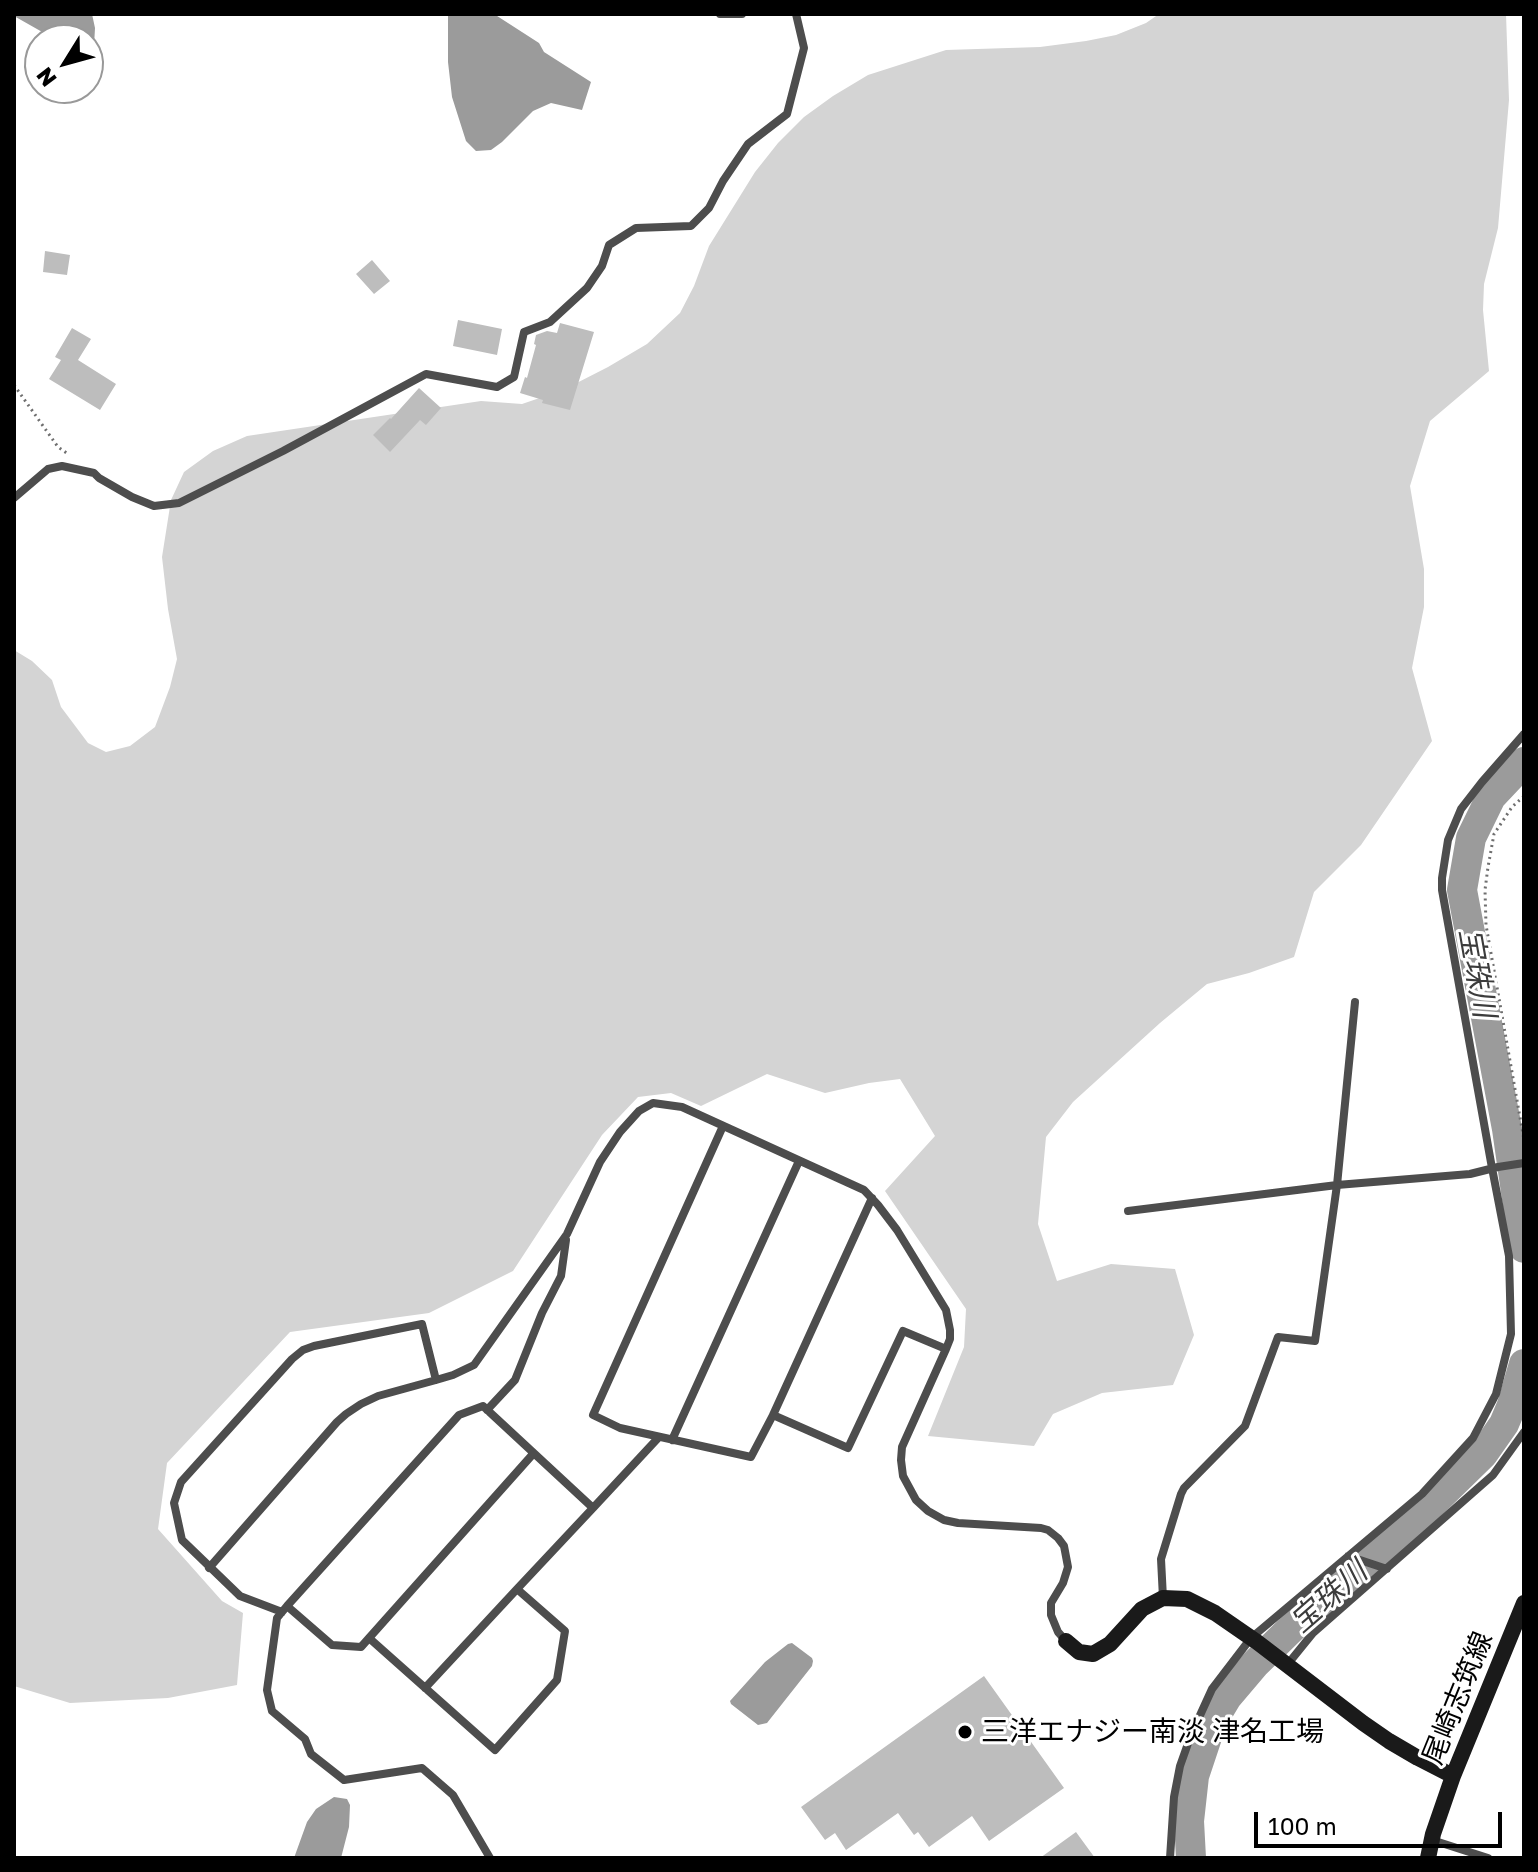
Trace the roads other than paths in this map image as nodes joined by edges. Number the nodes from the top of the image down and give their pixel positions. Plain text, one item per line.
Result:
1 (720, 14) edge
2 (742, 14) edge
3 (796, 14) edge
4 (14, 498) edge
5 (1524, 734) edge
6 (1355, 1002) dead end
7 (723, 1126) junction
8 (799, 1161) junction
9 (1524, 1163) edge
10 (1495, 1168) junction
11 (1337, 1185) junction
12 (872, 1198) junction
13 (1128, 1211) dead end
14 (567, 1234) junction
15 (946, 1349) junction
16 (436, 1380) junction
17 (487, 1410) junction
18 (773, 1415) junction
19 (1524, 1432) edge
20 (659, 1437) junction
21 (672, 1440) junction
22 (533, 1454) junction
23 (593, 1508) junction
24 (1348, 1556) junction
25 (209, 1568) junction
26 (1387, 1569) junction
27 (517, 1589) junction
28 (1163, 1598) junction
29 (1524, 1603) edge
30 (285, 1609) junction
31 (369, 1638) junction
32 (1254, 1640) junction
33 (1066, 1641) joint
34 (1284, 1663) junction
35 (425, 1688) junction
36 (1453, 1776) junction
37 (1432, 1840) junction
38 (490, 1858) edge
39 (1170, 1858) edge
40 (1428, 1858) edge
41 (1488, 1858) edge

1 - 2 street
3 - 4 street
5 - 10 street
6 - 11 street
7 - 8 street
7 - 14 street
7 - 20 street
8 - 12 street
8 - 21 street
9 - 10 street
10 - 11 street
10 - 24 street
11 - 13 street
11 - 28 street
12 - 15 street
12 - 18 street
14 - 16 street
14 - 17 street
15 - 18 street
15 - 33 street
16 - 25 street
16 - 25 street
17 - 22 street
17 - 30 street
18 - 21 street
19 - 26 street
20 - 21 street
20 - 23 street
22 - 23 street
22 - 31 street
23 - 27 street
24 - 26 street
24 - 32 street
25 - 30 street
26 - 34 street
27 - 35 street
27 - 35 street
28 - 32 street
28 - 33 street
29 - 36 street, 尾崎志筑線
30 - 31 street
30 - 38 street
31 - 35 street
32 - 34 street
32 - 39 street
34 - 36 street
36 - 37 street, 尾崎志筑線
37 - 40 street, 尾崎志筑線
37 - 41 street

